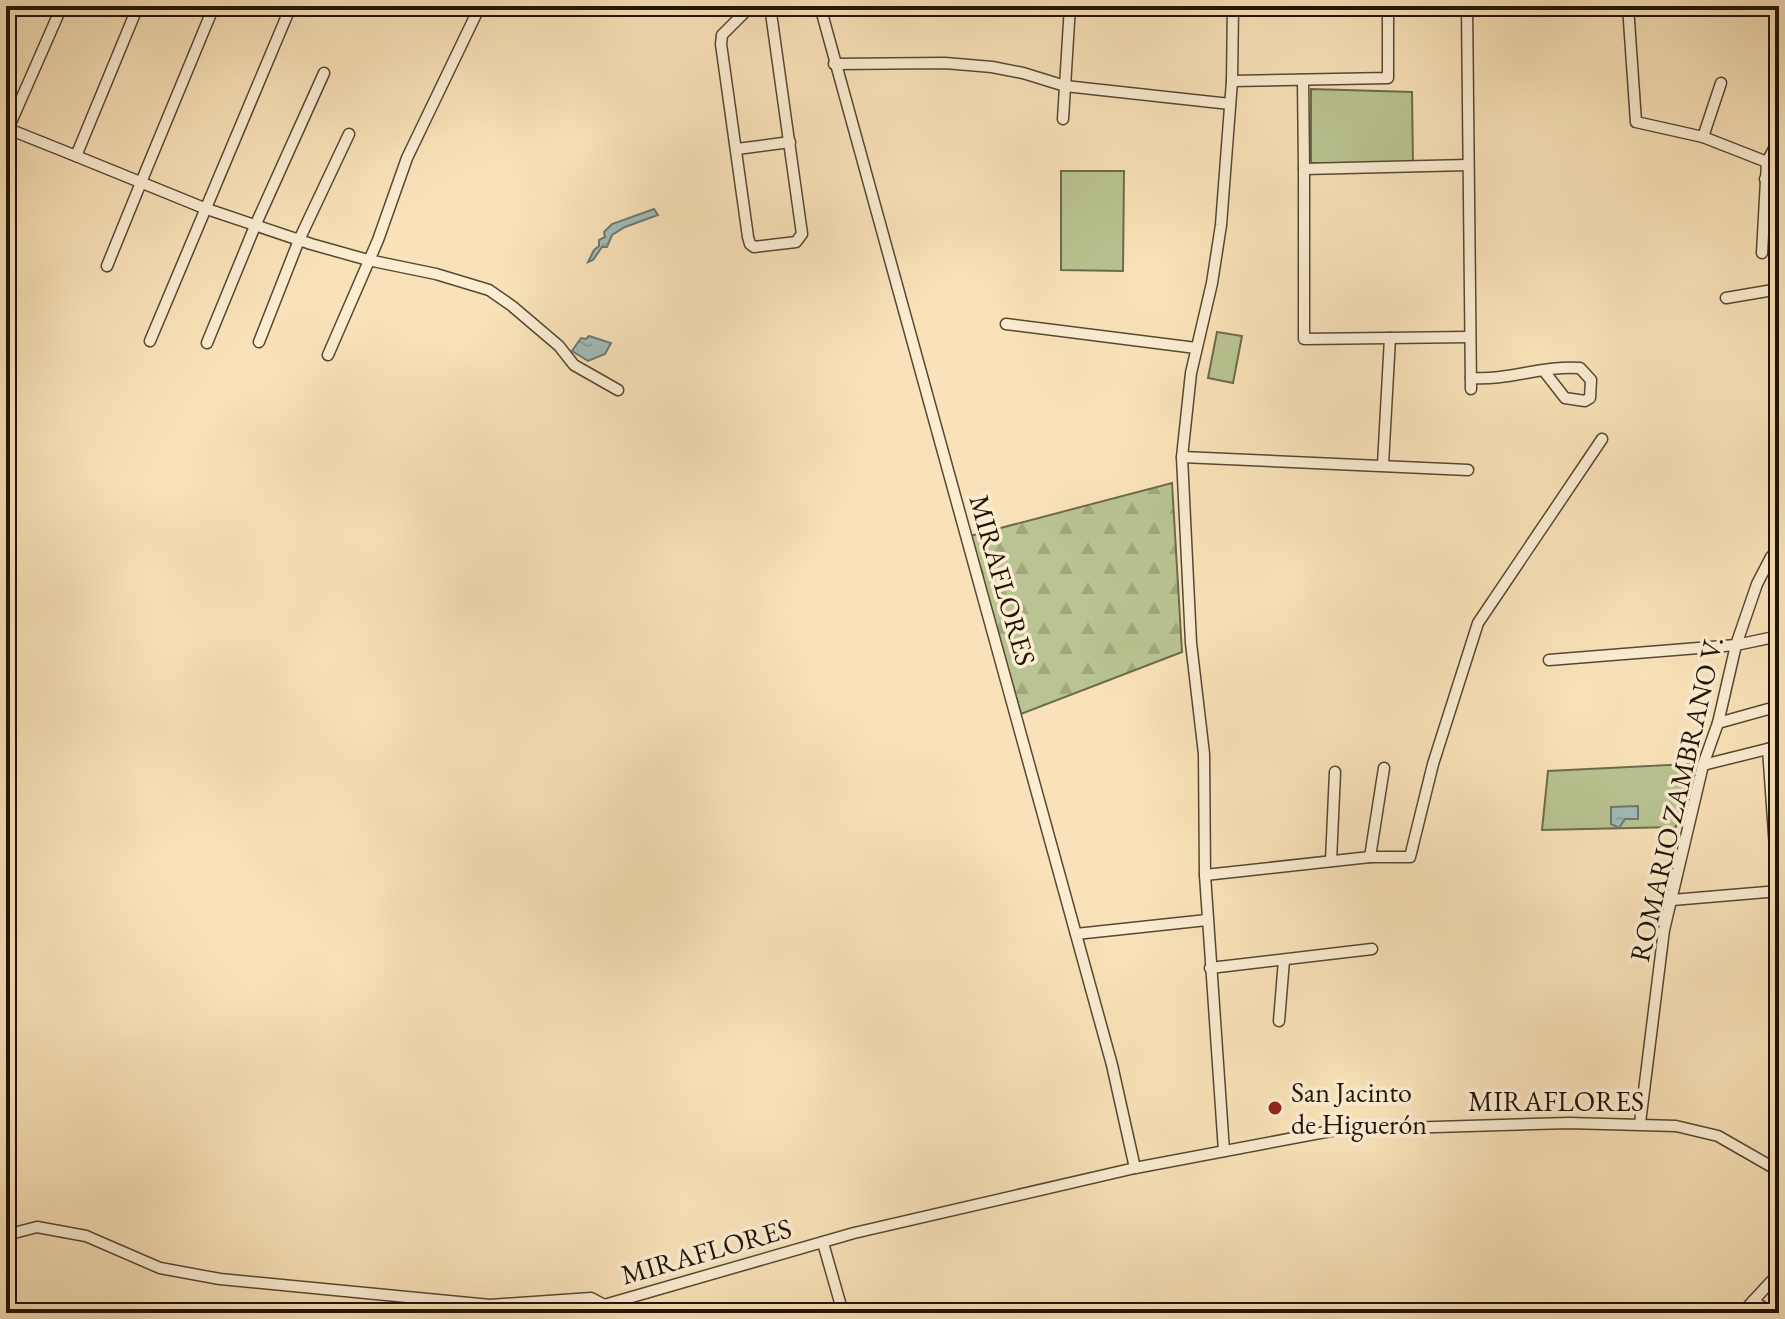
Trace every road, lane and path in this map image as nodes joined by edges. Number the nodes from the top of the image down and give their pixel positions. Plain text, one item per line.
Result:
1 (62, 6) edge
2 (138, 6) edge
3 (214, 6) edge
4 (291, 6) edge
5 (480, 6) edge
6 (751, 6) edge
7 (770, 6) edge
8 (820, 6) edge
9 (1070, 6) edge
10 (1233, 6) edge
11 (1388, 6) edge
12 (1467, 6) edge
13 (1628, 6) edge
14 (834, 64) junction
15 (324, 73) dead end
16 (1303, 80) junction
17 (1232, 81) junction
18 (1721, 83) dead end
19 (1065, 86) junction
20 (1230, 104) junction
21 (1063, 119) dead end
22 (7, 128) edge
23 (349, 134) dead end
24 (1703, 137) junction
25 (1779, 139) edge
26 (790, 142) junction
27 (737, 149) junction
28 (76, 156) junction
29 (1767, 162) junction
30 (1468, 165) junction
31 (1304, 169) junction
32 (1765, 179) junction
33 (140, 182) junction
34 (1779, 185) edge
35 (204, 208) junction
36 (255, 226) junction
37 (299, 240) junction
38 (1762, 253) dead end
39 (368, 260) junction
40 (107, 266) dead end
41 (1779, 289) edge
42 (1726, 298) dead end
43 (1006, 324) dead end
44 (1470, 337) junction
45 (1390, 338) junction
46 (150, 341) dead end
47 (259, 342) dead end
48 (207, 343) dead end
49 (1196, 348) junction
50 (328, 355) dead end
51 (1544, 371) junction
52 (618, 390) dead end
53 (1602, 439) dead end
54 (1182, 457) junction
55 (1383, 464) junction
56 (1468, 470) dead end
57 (1779, 548) edge
58 (1779, 636) edge
59 (1736, 645) junction
60 (1549, 660) dead end
61 (1779, 706) edge
62 (1718, 723) junction
63 (1774, 747) edge
64 (1703, 765) junction
65 (1384, 768) dead end
66 (1335, 772) dead end
67 (1370, 857) junction
68 (1331, 861) junction
69 (1205, 875) junction
70 (1779, 891) edge
71 (1672, 900) junction
72 (1207, 920) junction
73 (1076, 934) junction
74 (1372, 949) dead end
75 (1284, 960) junction
76 (1210, 968) junction
77 (1279, 1021) dead end
78 (1640, 1123) junction
79 (1224, 1151) junction
80 (1135, 1168) junction
81 (1779, 1171) edge
82 (6, 1235) edge
83 (823, 1243) junction
84 (1779, 1273) edge
85 (1753, 1301) junction
86 (843, 1313) edge
87 (1742, 1313) edge
88 (1772, 1313) edge

1 - 22 street
2 - 28 street
3 - 33 street
4 - 35 street
5 - 39 street
6 - 27 street
7 - 26 street
8 - 14 street, MIRAFLORES
9 - 19 street
10 - 17 street
11 - 16 street
12 - 30 street
13 - 24 street
14 - 19 street
14 - 73 street, MIRAFLORES
15 - 36 street
16 - 17 street
16 - 31 street
17 - 20 street
18 - 24 street
19 - 20 street
19 - 21 street
20 - 49 street
22 - 28 street
23 - 37 street
24 - 29 street
25 - 29 street
26 - 27 street
26 - 27 street
28 - 33 street
29 - 32 street
30 - 31 street
30 - 44 street
31 - 45 street
32 - 34 street
32 - 38 street
33 - 35 street
33 - 40 street
35 - 36 street
35 - 46 street
36 - 37 street
36 - 48 street
37 - 39 street
37 - 47 street
39 - 50 street
39 - 52 street
41 - 42 street
43 - 49 street
44 - 45 street
44 - 51 street
45 - 55 street
49 - 54 street
51 - 51 street
53 - 67 street
54 - 55 street
54 - 69 street
55 - 56 street
57 - 59 street, ROMARIO ZAMBRANO V.
58 - 59 street
59 - 60 street
59 - 62 street, ROMARIO ZAMBRANO V.
61 - 62 street
62 - 64 street, ROMARIO ZAMBRANO V.
63 - 64 street
63 - 70 street
64 - 71 street, ROMARIO ZAMBRANO V.
65 - 67 street
66 - 68 street
67 - 68 street
68 - 69 street
69 - 72 street
70 - 71 street
71 - 78 street, ROMARIO ZAMBRANO V.
72 - 73 street
72 - 76 street
73 - 80 street, MIRAFLORES
74 - 75 street
75 - 76 street
75 - 77 street
76 - 79 street
78 - 79 street, MIRAFLORES
78 - 81 street, MIRAFLORES
79 - 80 street, MIRAFLORES
80 - 83 street, MIRAFLORES
82 - 83 street, MIRAFLORES
83 - 86 street
84 - 85 street
85 - 87 street
85 - 88 street

